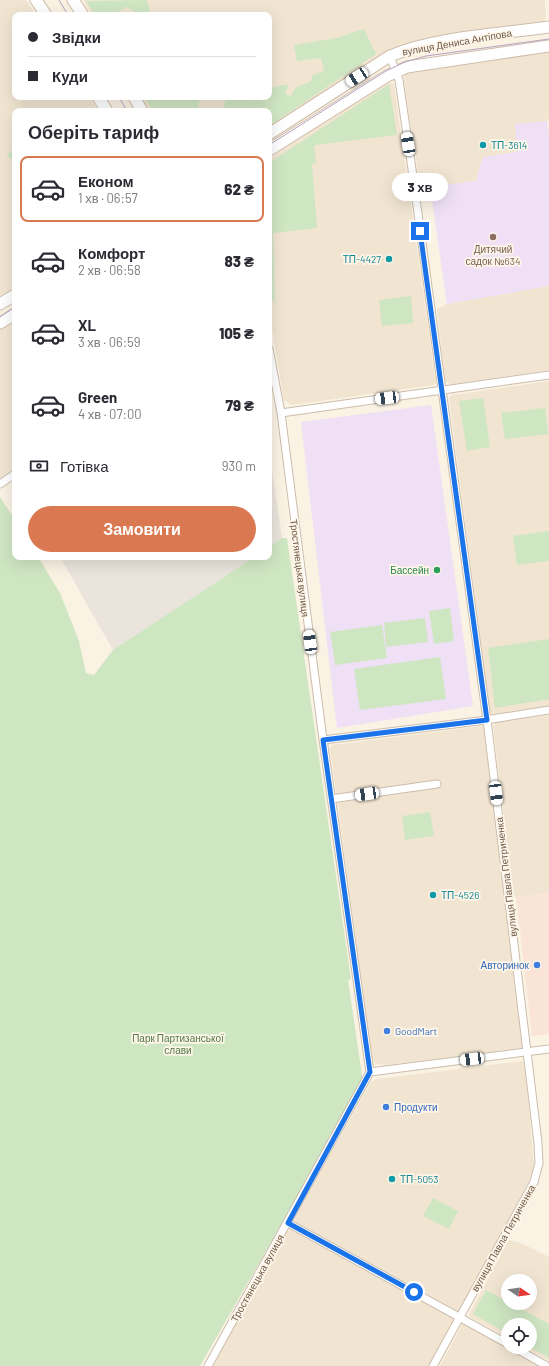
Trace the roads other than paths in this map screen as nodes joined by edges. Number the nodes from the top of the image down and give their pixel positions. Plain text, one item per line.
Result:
1 (36, 0) edge
2 (73, 0) edge
3 (44, 12) edge
4 (81, 12) edge
5 (549, 27) edge
6 (549, 46) edge
7 (390, 56) junction
8 (396, 72) junction
9 (272, 132) edge
10 (272, 148) edge
11 (12, 297) edge
12 (0, 304) edge
13 (12, 316) edge
14 (0, 323) edge
15 (272, 365) edge
16 (549, 375) edge
17 (442, 391) junction
18 (281, 413) junction
19 (12, 476) edge
20 (0, 483) edge
21 (549, 710) edge
22 (487, 720) junction
23 (323, 740) junction
24 (437, 784) dead end
25 (332, 799) junction
26 (549, 1049) edge
27 (528, 1053) junction
28 (370, 1072) junction
29 (288, 1223) junction
30 (460, 1317) junction
31 (501, 1340) edge
32 (526, 1354) edge
33 (208, 1366) edge
34 (433, 1366) edge
35 (547, 1366) edge

1 - 3 street
2 - 4 street
5 - 7 street, вулиця Дениса Антіпова
6 - 8 street, вулиця Дениса Антіпова
7 - 8 street, вулиця Павла Петриченка
7 - 9 street, вулиця Дениса Антіпова
8 - 10 street, вулиця Дениса Антіпова
8 - 17 street, вулиця Павла Петриченка
11 - 12 street
13 - 14 street
15 - 18 street, Тростянецька вулиця
16 - 17 street
17 - 18 street
17 - 22 street, вулиця Павла Петриченка
18 - 23 street, Тростянецька вулиця
19 - 20 street
21 - 22 street
22 - 23 street
22 - 27 street, вулиця Павла Петриченка
23 - 25 street, Тростянецька вулиця
24 - 25 street
25 - 28 street, Тростянецька вулиця
26 - 27 street
27 - 28 street
27 - 30 street, вулиця Павла Петриченка
28 - 29 street, Тростянецька вулиця
29 - 30 street
29 - 33 street, Тростянецька вулиця
30 - 31 street
30 - 34 street, вулиця Павла Петриченка
32 - 35 street

